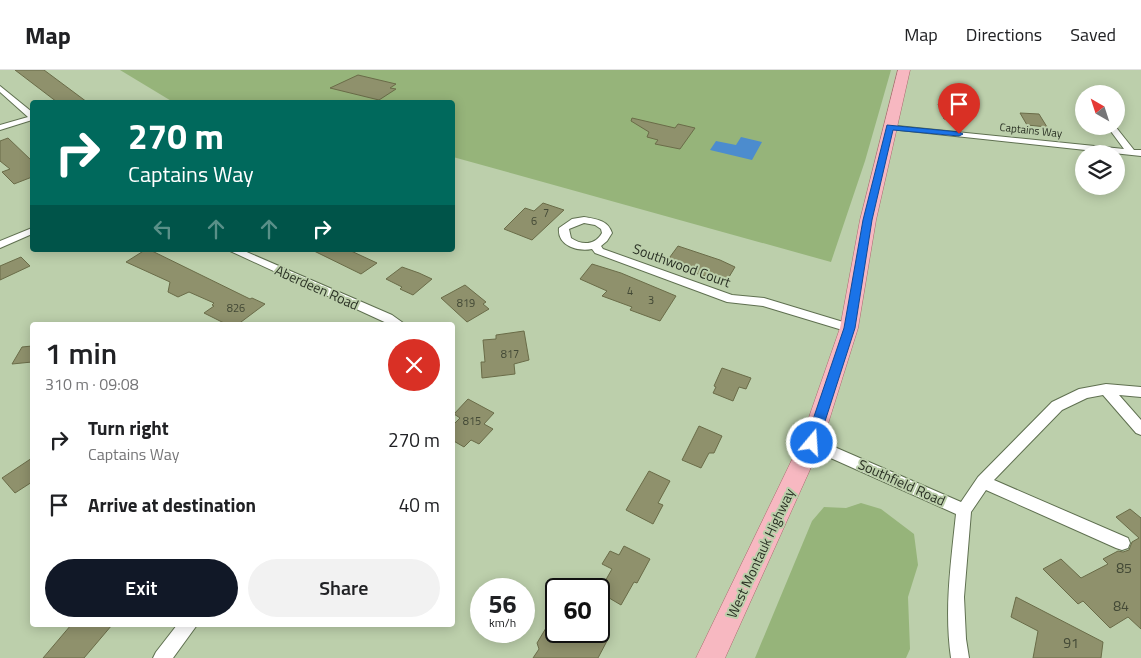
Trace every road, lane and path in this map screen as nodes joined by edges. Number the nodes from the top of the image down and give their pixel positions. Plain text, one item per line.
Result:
1 (904, 70) edge
2 (0, 88) edge
3 (30, 115) edge
4 (30, 118) edge
5 (890, 127) junction
6 (0, 128) edge
7 (1118, 135) edge
8 (1131, 152) junction
9 (1141, 152) edge
10 (30, 232) edge
11 (0, 244) edge
12 (596, 246) dead end
13 (238, 252) edge
14 (395, 322) edge
15 (849, 328) junction
16 (1106, 389) junction
17 (1141, 392) edge
18 (1141, 429) edge
19 (812, 443) junction
20 (983, 482) junction
21 (964, 510) junction
22 (1122, 543) dead end
23 (186, 627) edge
24 (162, 658) edge
25 (710, 658) edge
26 (960, 658) edge

1 - 5 main road, West Montauk Highway
2 - 3 street
4 - 6 street
5 - 8 street, Captains Way
5 - 15 main road, West Montauk Highway
7 - 8 street
8 - 9 street, Captains Way
10 - 11 street
12 - 15 street, Southwood Court
13 - 14 street, Aberdeen Road
15 - 19 main road, West Montauk Highway
16 - 17 street
16 - 18 street
16 - 20 street
19 - 21 street, Southfield Road
19 - 25 main road, West Montauk Highway
20 - 21 street
20 - 22 street
21 - 26 street
23 - 24 street

